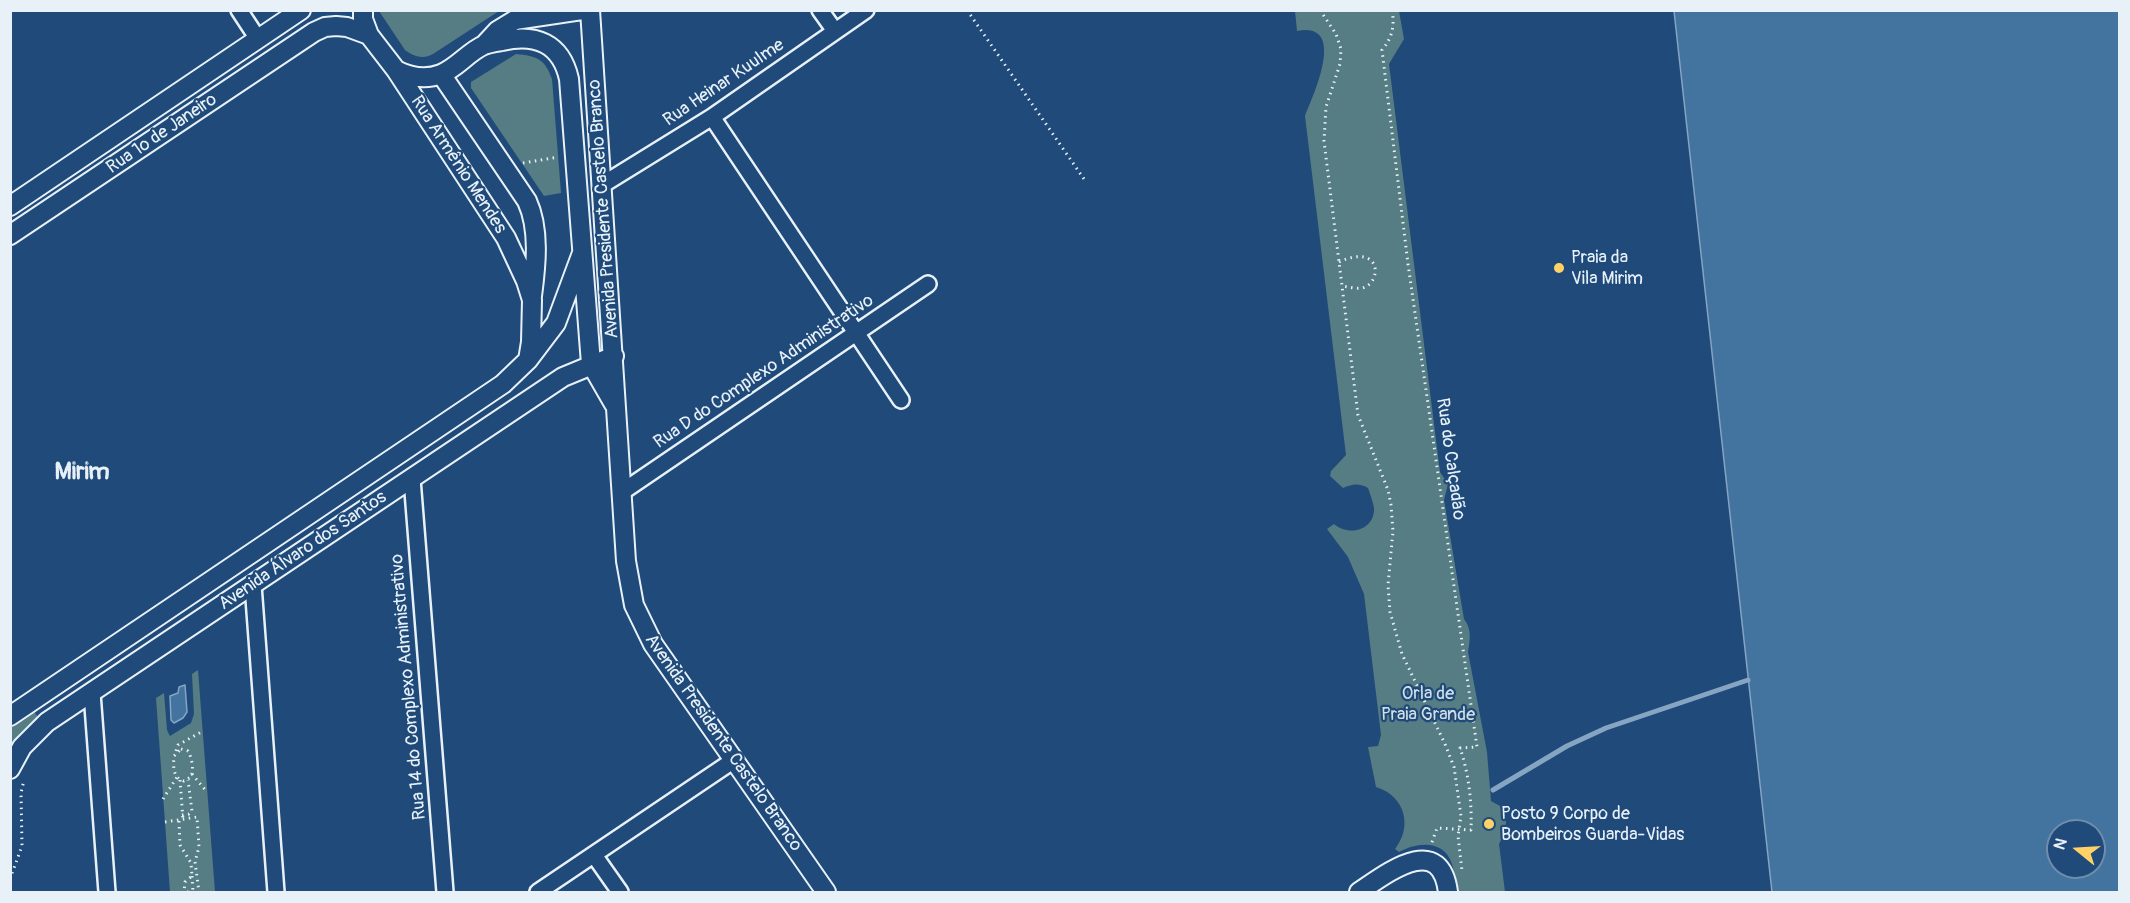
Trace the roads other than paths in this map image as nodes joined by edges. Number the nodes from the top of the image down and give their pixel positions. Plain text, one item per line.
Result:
1 (239, 10) edge
2 (301, 10) edge
3 (363, 10) edge
4 (582, 10) edge
5 (590, 10) edge
6 (820, 10) edge
7 (866, 10) edge
8 (519, 15) edge
9 (835, 31) junction
10 (369, 35) junction
11 (258, 39) junction
12 (483, 45) junction
13 (396, 70) junction
14 (441, 74) junction
15 (712, 117) junction
16 (602, 185) junction
17 (10, 206) edge
18 (10, 235) edge
19 (582, 253) junction
20 (928, 284) dead end
21 (532, 300) junction
22 (856, 333) junction
23 (614, 356) junction
24 (591, 364) junction
25 (522, 366) junction
26 (902, 400) dead end
27 (616, 408) junction
28 (412, 478) junction
29 (622, 492) junction
30 (254, 585) junction
31 (92, 693) junction
32 (10, 716) edge
33 (734, 760) junction
34 (18, 771) edge
35 (594, 855) junction
36 (1452, 881) edge
37 (107, 892) edge
38 (276, 892) edge
39 (445, 892) edge
40 (538, 892) edge
41 (620, 892) edge
42 (826, 892) edge
43 (1359, 892) edge

1 - 11 street
2 - 11 street, Rua 1º de Janeiro
3 - 10 street
4 - 8 street
5 - 16 street, Avenida Presidente Castelo Branco
6 - 9 street
7 - 9 street, Rua Heinar Kuulme
8 - 12 street
9 - 15 street, Rua Heinar Kuulme
10 - 13 street, Rua Armênio Mendes
10 - 18 street, Rua 1º de Janeiro
11 - 17 street, Rua 1º de Janeiro
12 - 14 street
12 - 19 street, Avenida Presidente Castelo Branco
13 - 14 street
13 - 21 street, Rua Armênio Mendes
14 - 21 street
15 - 16 street, Rua Heinar Kuulme
15 - 22 street
16 - 23 street, Avenida Presidente Castelo Branco
19 - 24 street, Avenida Presidente Castelo Branco
19 - 25 street, Avenida Álvaro dos Santos
20 - 22 street, Rua D do Complexo Administrativo
21 - 25 street, Rua Armênio Mendes
22 - 26 street
22 - 29 street, Rua D do Complexo Administrativo
23 - 24 street, Avenida Álvaro dos Santos
23 - 27 street, Avenida Presidente Castelo Branco
24 - 27 street, Avenida Presidente Castelo Branco
24 - 28 street, Avenida Álvaro dos Santos
25 - 32 street, Avenida Álvaro dos Santos
27 - 29 street, Avenida Presidente Castelo Branco
28 - 30 street, Avenida Álvaro dos Santos
28 - 39 street, Rua 14 do Complexo Administrativo
29 - 33 street, Avenida Presidente Castelo Branco
30 - 31 street, Avenida Álvaro dos Santos
30 - 38 street
31 - 34 street, Avenida Álvaro dos Santos
31 - 37 street
33 - 35 street
33 - 42 street, Avenida Presidente Castelo Branco
35 - 40 street
35 - 41 street
36 - 43 street

